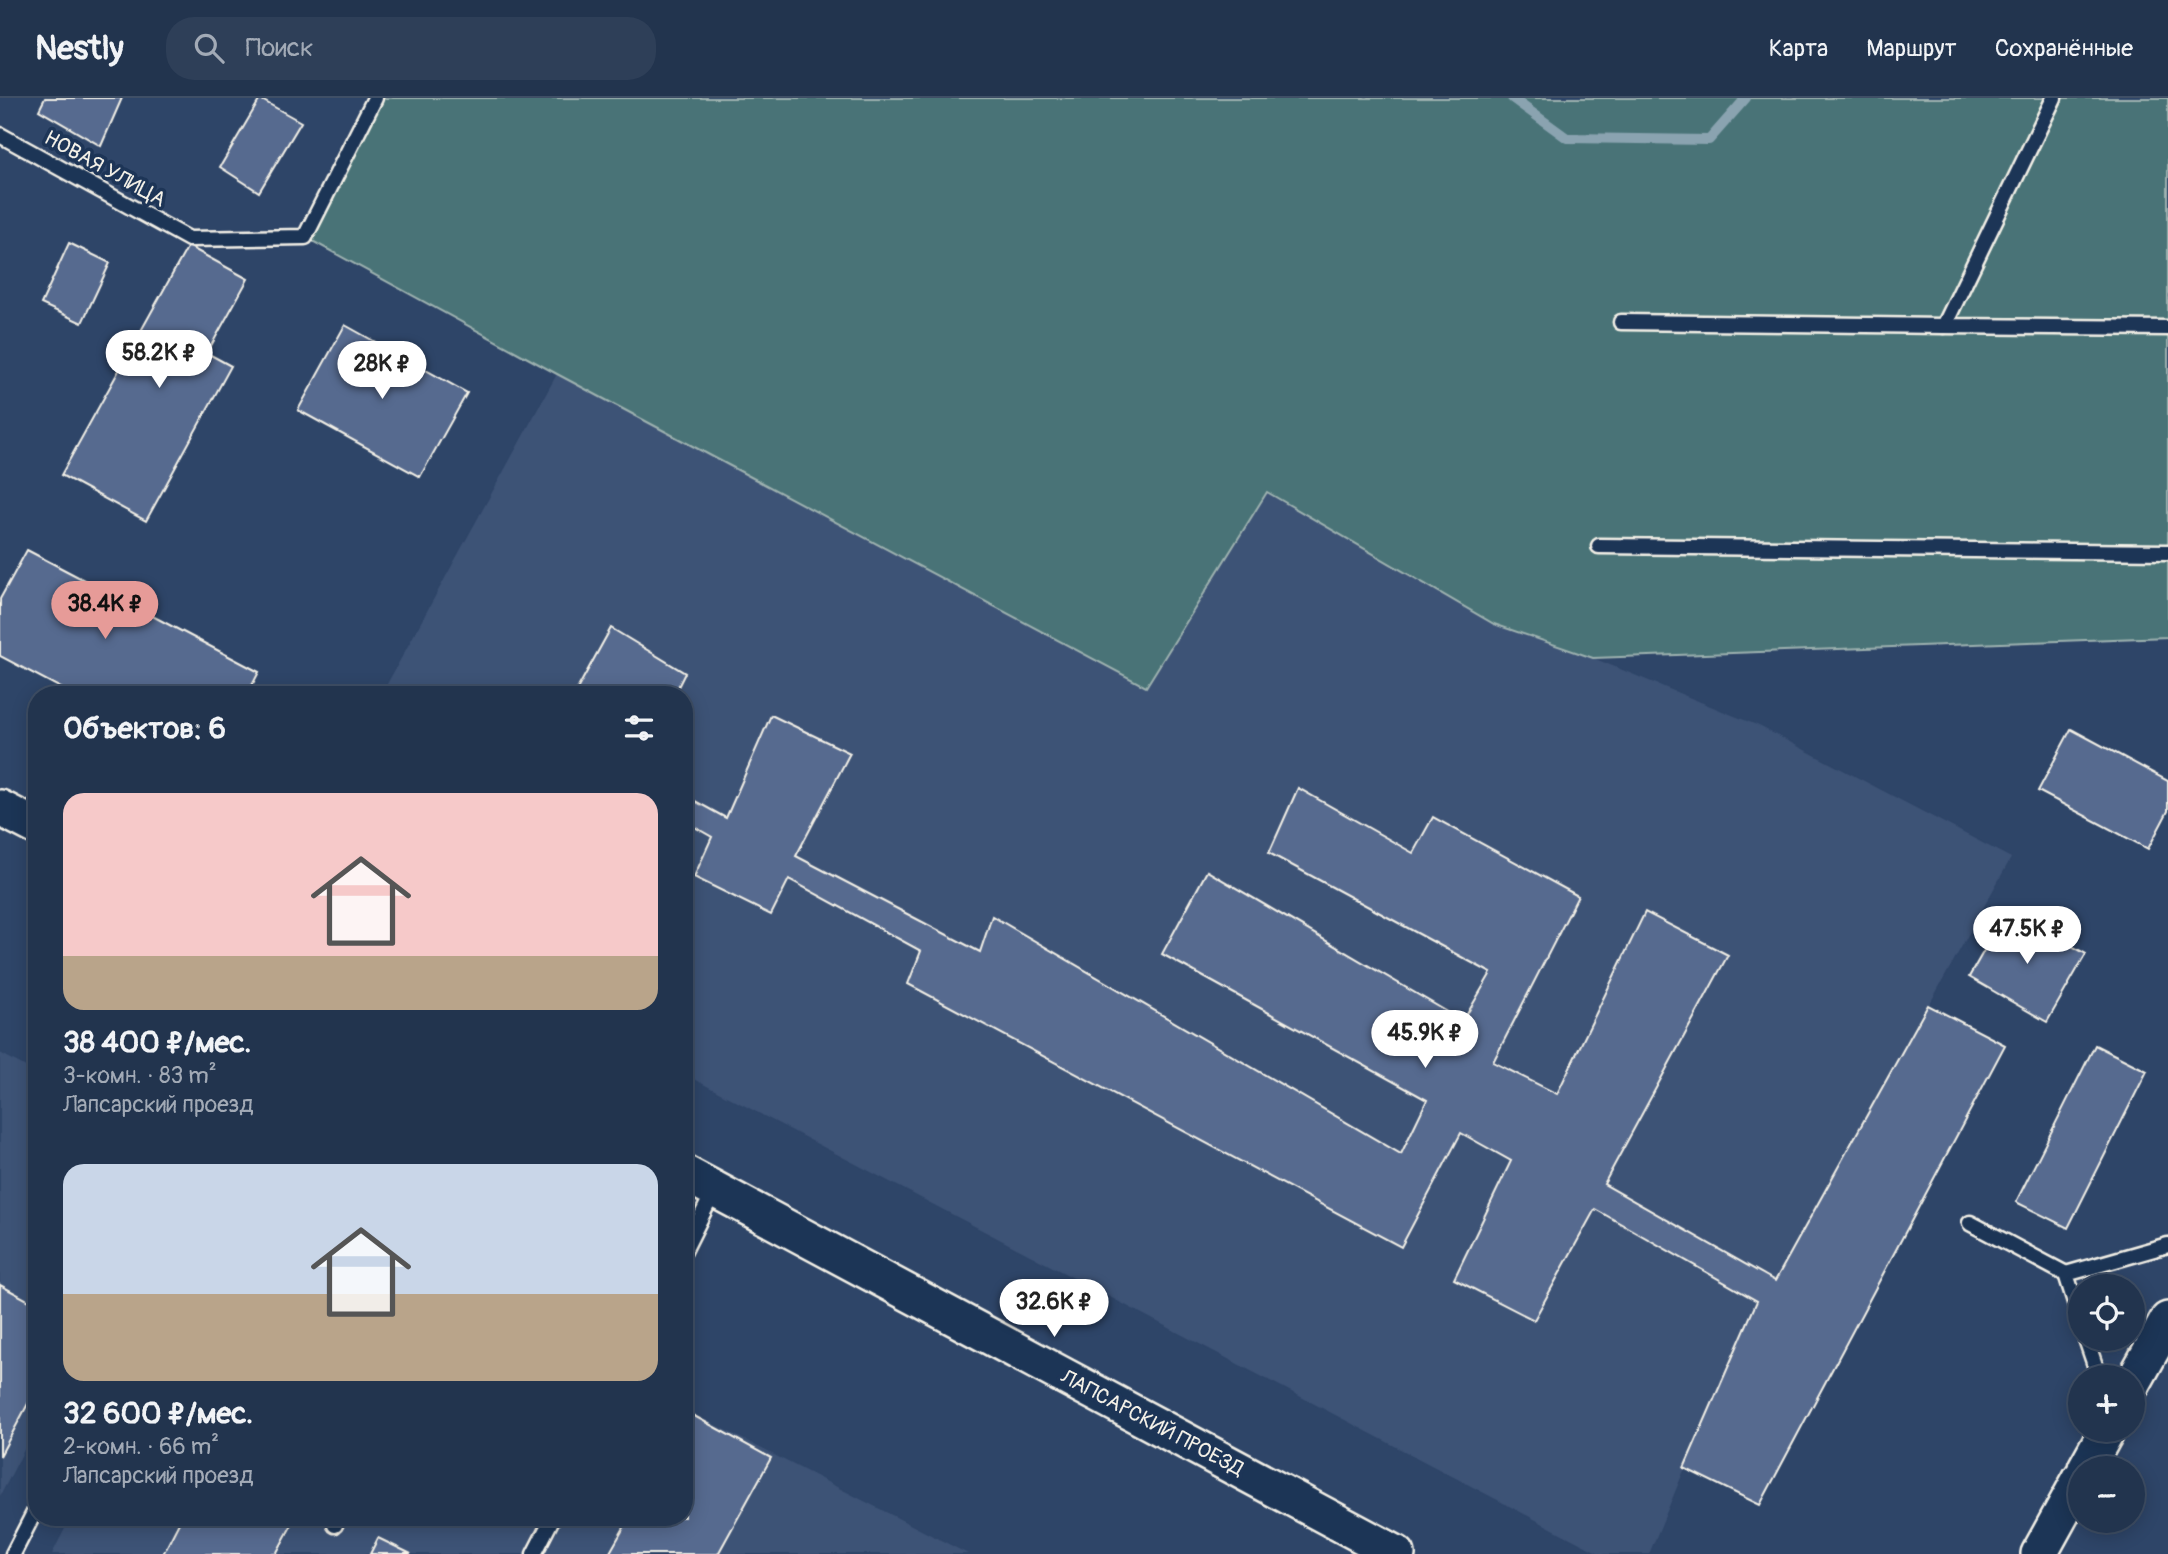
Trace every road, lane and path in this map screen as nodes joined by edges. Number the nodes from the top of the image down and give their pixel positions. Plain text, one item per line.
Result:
1 (375, 98) edge
2 (2054, 98) edge
3 (0, 135) edge
4 (1621, 322) dead end
5 (1944, 326) junction
6 (2168, 328) edge
7 (1600, 546) dead end
8 (2168, 552) edge
9 (0, 808) edge
10 (28, 822) edge
11 (693, 1178) edge
12 (715, 1189) junction
13 (1970, 1223) dead end
14 (693, 1233) edge
15 (2168, 1245) edge
16 (2066, 1274) junction
17 (2068, 1280) edge
18 (2168, 1320) edge
19 (2143, 1365) edge
20 (2068, 1502) edge
21 (28, 1525) edge
22 (548, 1526) edge
23 (13, 1554) edge
24 (534, 1554) edge
25 (1396, 1554) edge
26 (2039, 1554) edge

1 - 3 lane, НОВАЯ УЛИЦА
2 - 5 lane
4 - 5 lane
5 - 6 lane
7 - 8 lane
9 - 10 street
11 - 12 street, ЛАПСАРСКИЙ ПРОЕЗД
12 - 14 lane
12 - 25 street, ЛАПСАРСКИЙ ПРОЕЗД
13 - 16 lane
15 - 16 lane
16 - 17 lane
18 - 19 street
20 - 26 street
21 - 23 lane
22 - 24 lane

